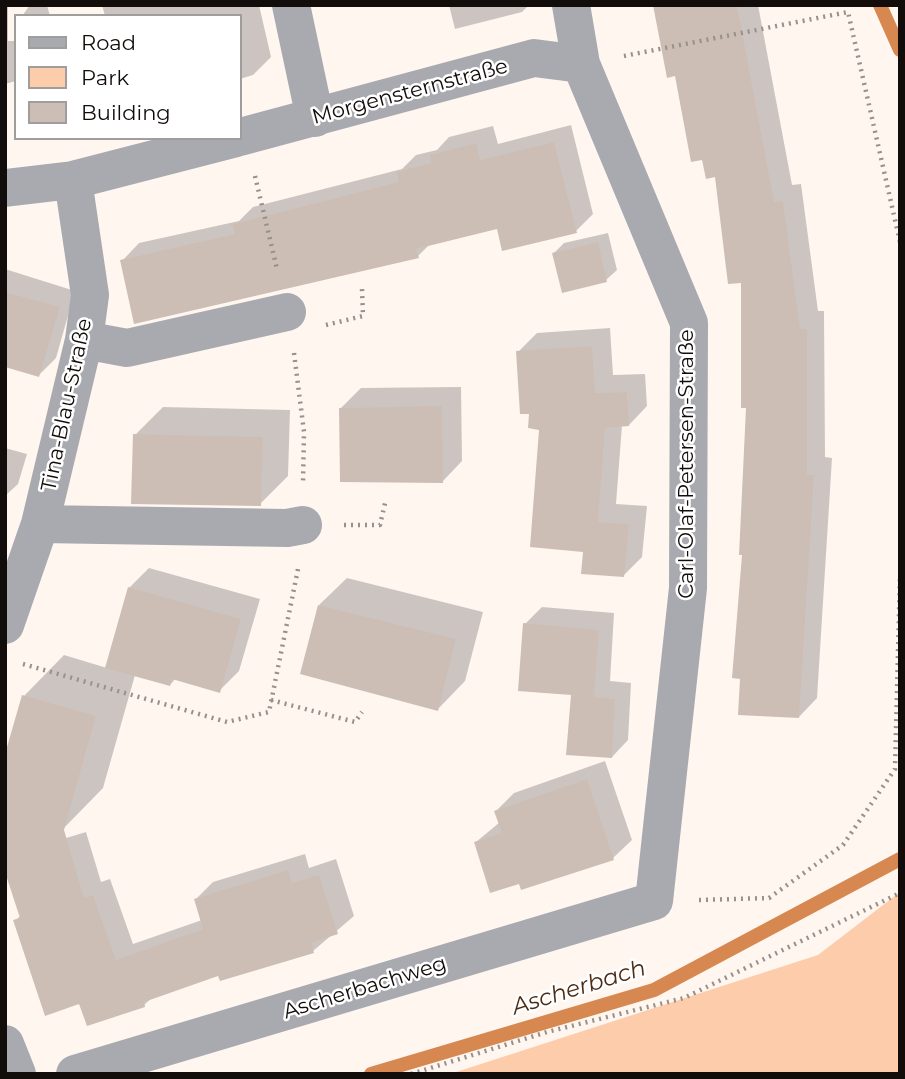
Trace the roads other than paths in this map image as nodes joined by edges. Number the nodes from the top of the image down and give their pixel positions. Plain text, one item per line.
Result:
1 (292, 5) edge
2 (571, 5) edge
3 (582, 64) junction
4 (315, 118) junction
5 (242, 137) edge
6 (230, 140) edge
7 (73, 180) junction
8 (5, 188) edge
9 (301, 320) road end
10 (83, 340) junction
11 (40, 524) junction
12 (303, 525) road end
13 (5, 625) edge
14 (654, 901) joint
15 (5, 1044) edge
16 (17, 1074) edge
17 (75, 1074) edge

1 - 4 street
2 - 3 street, Carl-Olaf-Petersen-Straße
3 - 4 street, Morgensternstraße
3 - 14 street, Carl-Olaf-Petersen-Straße
4 - 5 street, Morgensternstraße
6 - 7 street, Morgensternstraße
7 - 8 street, Morgensternstraße
7 - 10 street, Tina-Blau-Straße
9 - 10 street
10 - 11 street, Tina-Blau-Straße
11 - 12 street
11 - 13 street, Tina-Blau-Straße
14 - 17 street, Ascherbachweg
15 - 16 street

